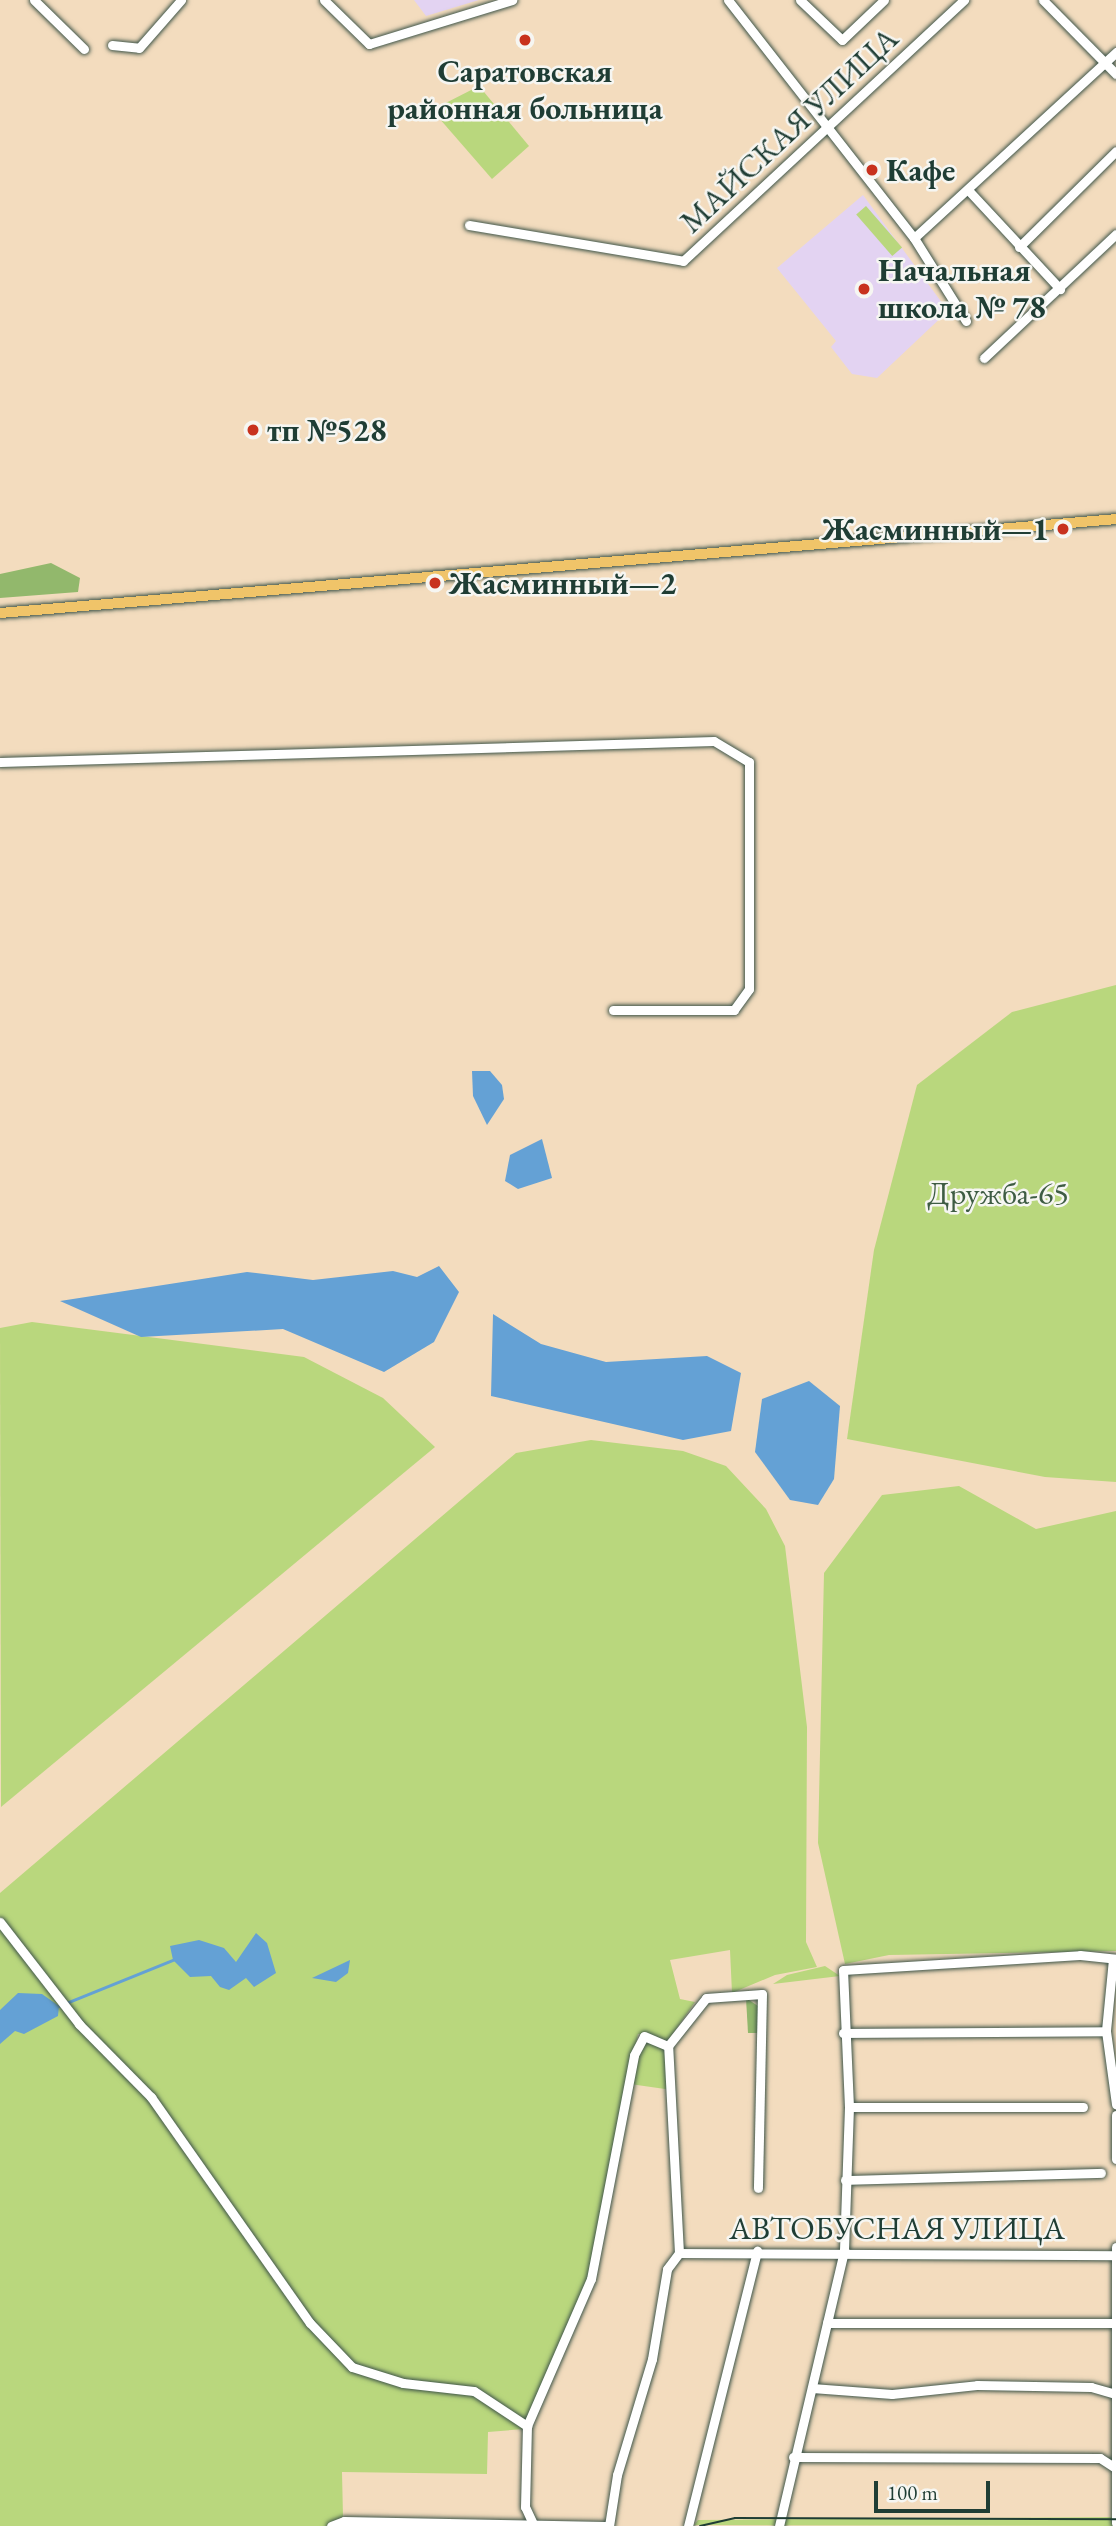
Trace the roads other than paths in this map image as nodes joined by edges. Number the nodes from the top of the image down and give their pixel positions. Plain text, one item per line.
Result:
1 (34, 0) edge
2 (181, 0) edge
3 (324, 0) edge
4 (512, 0) edge
5 (728, 0) edge
6 (800, 0) edge
7 (884, 0) edge
8 (964, 0) edge
9 (1043, 0) edge
10 (112, 45) dead end
11 (84, 49) dead end
12 (1116, 52) edge
13 (1105, 62) junction
14 (1116, 74) edge
15 (828, 129) junction
16 (1116, 151) edge
17 (969, 191) junction
18 (468, 225) dead end
19 (1116, 234) edge
20 (914, 238) junction
21 (1019, 247) junction
22 (1060, 289) junction
23 (966, 321) dead end
24 (984, 358) dead end
25 (1116, 519) edge
26 (0, 613) edge
27 (0, 762) edge
28 (613, 1010) dead end
29 (0, 1922) edge
30 (1114, 1959) edge
31 (1106, 2031) junction
32 (843, 2033) junction
33 (668, 2046) junction
34 (1116, 2104) edge
35 (849, 2107) junction
36 (1083, 2107) dead end
37 (1116, 2115) edge
38 (1116, 2159) edge
39 (1101, 2173) dead end
40 (845, 2180) junction
41 (758, 2188) dead end
42 (1116, 2247) edge
43 (844, 2250) junction
44 (757, 2251) junction
45 (679, 2253) junction
46 (1116, 2255) edge
47 (827, 2323) junction
48 (1114, 2323) junction
49 (813, 2388) junction
50 (1115, 2394) edge
51 (527, 2426) junction
52 (793, 2457) junction
53 (1114, 2467) junction
54 (1116, 2523) edge
55 (534, 2525) edge
56 (331, 2526) edge
57 (607, 2526) edge
58 (688, 2526) edge
59 (779, 2526) edge

1 - 11 street
2 - 10 street
3 - 4 street
5 - 15 street
6 - 7 street
8 - 15 street, МАЙСКАЯ УЛИЦА
9 - 13 street
12 - 13 street
13 - 14 street
13 - 17 street
15 - 18 street, МАЙСКАЯ УЛИЦА
15 - 20 street
16 - 21 street
17 - 20 street
17 - 21 street
19 - 22 street
20 - 23 street
21 - 22 street
22 - 24 street
25 - 26 main road
27 - 28 street
29 - 51 street
30 - 31 street
30 - 32 street
31 - 32 street
31 - 34 street
32 - 35 street
33 - 41 street
33 - 45 street
33 - 51 street
35 - 36 street
35 - 40 street
37 - 38 street
39 - 40 street
40 - 43 street
42 - 46 street
43 - 44 street, АВТОБУСНАЯ УЛИЦА
43 - 46 street, АВТОБУСНАЯ УЛИЦА
43 - 47 street
44 - 45 street, АВТОБУСНАЯ УЛИЦА
44 - 58 street
45 - 57 street
46 - 48 street
47 - 48 street
47 - 49 street
48 - 50 street
49 - 50 street
49 - 52 street
50 - 53 street
51 - 55 street
52 - 53 street
52 - 59 street
53 - 54 street
55 - 56 street
55 - 57 street

